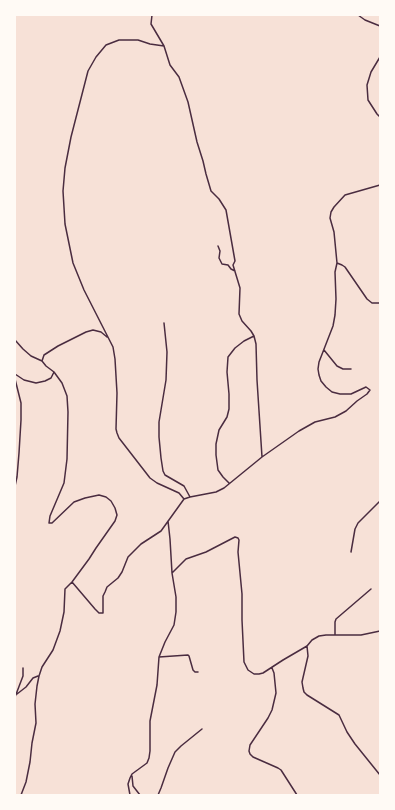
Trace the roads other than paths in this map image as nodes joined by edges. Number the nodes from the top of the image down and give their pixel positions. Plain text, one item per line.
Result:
1 (152, 15) edge
2 (358, 15) edge
3 (380, 26) edge
4 (164, 46) junction
5 (380, 58) edge
6 (380, 117) edge
7 (380, 185) edge
8 (218, 246) dead end
9 (337, 263) junction
10 (235, 271) junction
11 (380, 303) edge
12 (164, 323) dead end
13 (254, 336) junction
14 (109, 338) junction
15 (15, 340) edge
16 (324, 350) junction
17 (42, 361) junction
18 (351, 369) dead end
19 (54, 372) junction
20 (15, 374) edge
21 (15, 379) edge
22 (262, 457) junction
23 (229, 483) junction
24 (15, 486) edge
25 (190, 497) junction
26 (184, 499) junction
27 (380, 501) edge
28 (168, 521) junction
29 (351, 552) dead end
30 (172, 573) junction
31 (72, 582) junction
32 (371, 589) dead end
33 (380, 631) edge
34 (335, 635) junction
35 (307, 646) junction
36 (159, 658) junction
37 (23, 668) dead end
38 (272, 668) junction
39 (198, 672) dead end
40 (39, 676) junction
41 (15, 697) edge
42 (202, 729) dead end
43 (132, 774) junction
44 (380, 775) edge
45 (21, 795) edge
46 (130, 795) edge
47 (140, 795) edge
48 (158, 795) edge
49 (297, 795) edge

1 - 4 street
2 - 3 street
4 - 10 street
4 - 14 street
5 - 6 street
7 - 9 street
8 - 10 street
9 - 11 street
9 - 16 street
10 - 13 street
12 - 25 street
13 - 22 street
13 - 23 street
14 - 17 street
14 - 26 street
15 - 17 street
16 - 18 street
16 - 22 street
17 - 19 street
19 - 20 street
19 - 31 street
21 - 24 street
22 - 23 street
23 - 25 street
25 - 26 street
26 - 28 street
27 - 29 street
28 - 30 street
28 - 31 street
30 - 36 street
30 - 38 street
31 - 40 street
32 - 34 street
33 - 34 street
34 - 35 street
35 - 38 street
35 - 44 street
36 - 39 street
36 - 43 street
37 - 41 street
38 - 49 street
40 - 41 street
40 - 45 street
42 - 48 street
43 - 46 street
43 - 47 street

